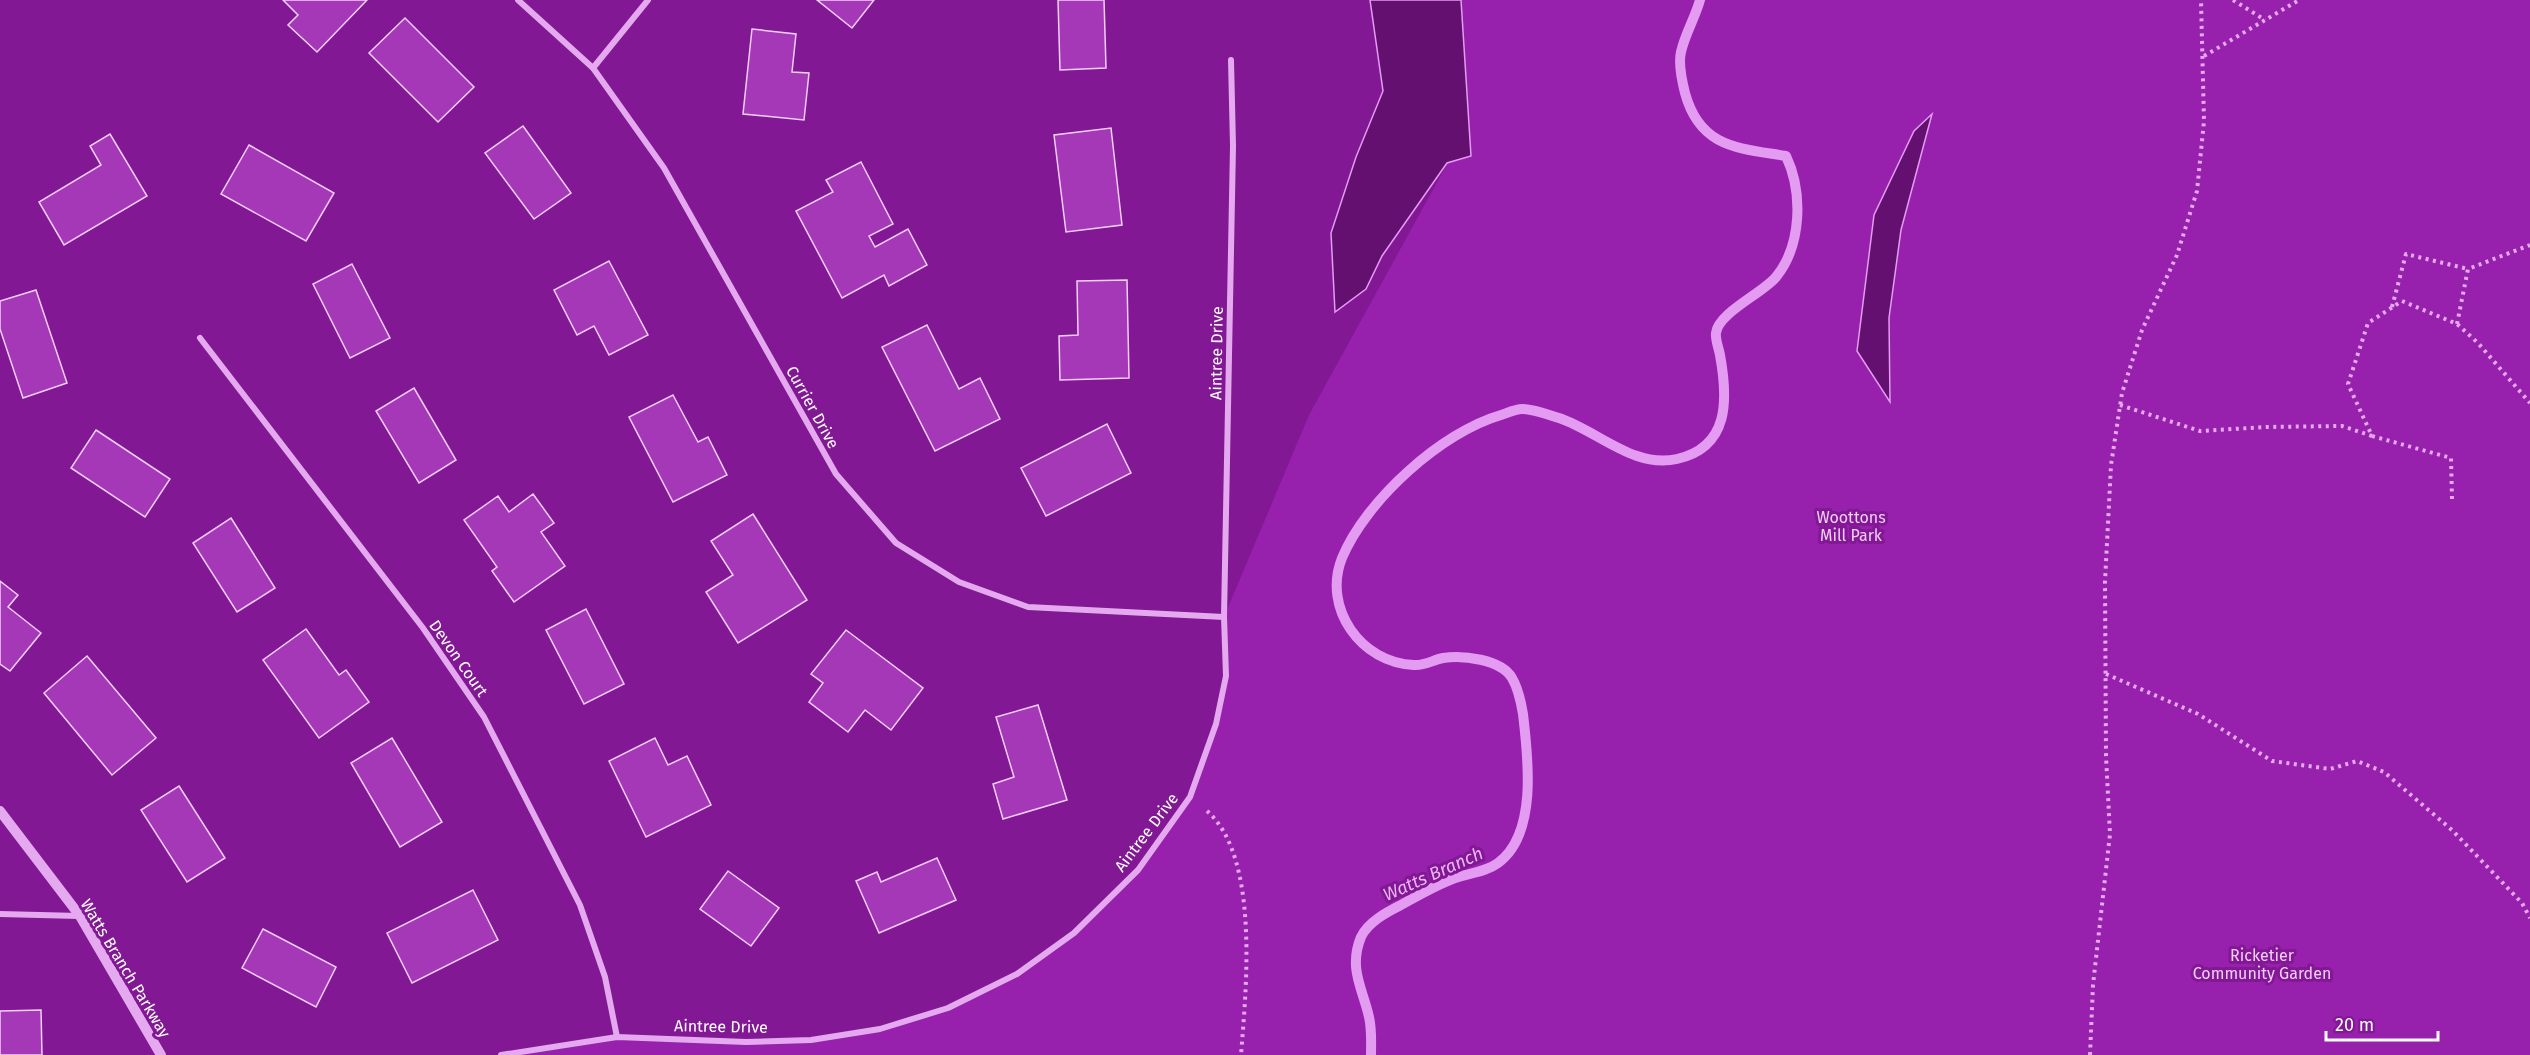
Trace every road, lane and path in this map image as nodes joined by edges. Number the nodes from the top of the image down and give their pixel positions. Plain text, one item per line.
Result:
1 (518, 0) edge
2 (648, 0) edge
3 (2201, 0) edge
4 (2233, 0) edge
5 (2298, 0) edge
6 (2265, 20) junction
7 (2204, 56) junction
8 (1231, 60) dead end
9 (593, 68) junction
10 (2530, 245) edge
11 (2468, 269) junction
12 (2392, 308) junction
13 (2457, 324) junction
14 (200, 338) dead end
15 (2530, 403) edge
16 (2120, 405) junction
17 (2372, 436) junction
18 (2452, 499) dead end
19 (1224, 617) junction
20 (2106, 675) junction
21 (1190, 797) junction
22 (0, 812) edge
23 (0, 914) edge
24 (80, 916) junction
25 (2530, 918) edge
26 (617, 1037) junction
27 (161, 1055) edge
28 (501, 1055) edge
29 (1241, 1055) edge
30 (2090, 1055) edge

1 - 9 street, Currier Drive
2 - 9 street
3 - 7 path
4 - 6 path
5 - 6 path
6 - 7 path
7 - 16 path
8 - 19 street, Aintree Drive
9 - 19 street, Currier Drive
10 - 11 path
11 - 12 path
11 - 13 path
12 - 13 path
12 - 17 path
13 - 15 path
14 - 26 street, Devon Court
16 - 17 path
16 - 20 path
17 - 18 path
19 - 21 street, Aintree Drive
20 - 25 path
20 - 30 path
21 - 26 street, Aintree Drive
21 - 29 path
22 - 24 street, Watts Branch Parkway
23 - 24 street
24 - 27 street, Watts Branch Parkway
26 - 28 street, Aintree Drive

